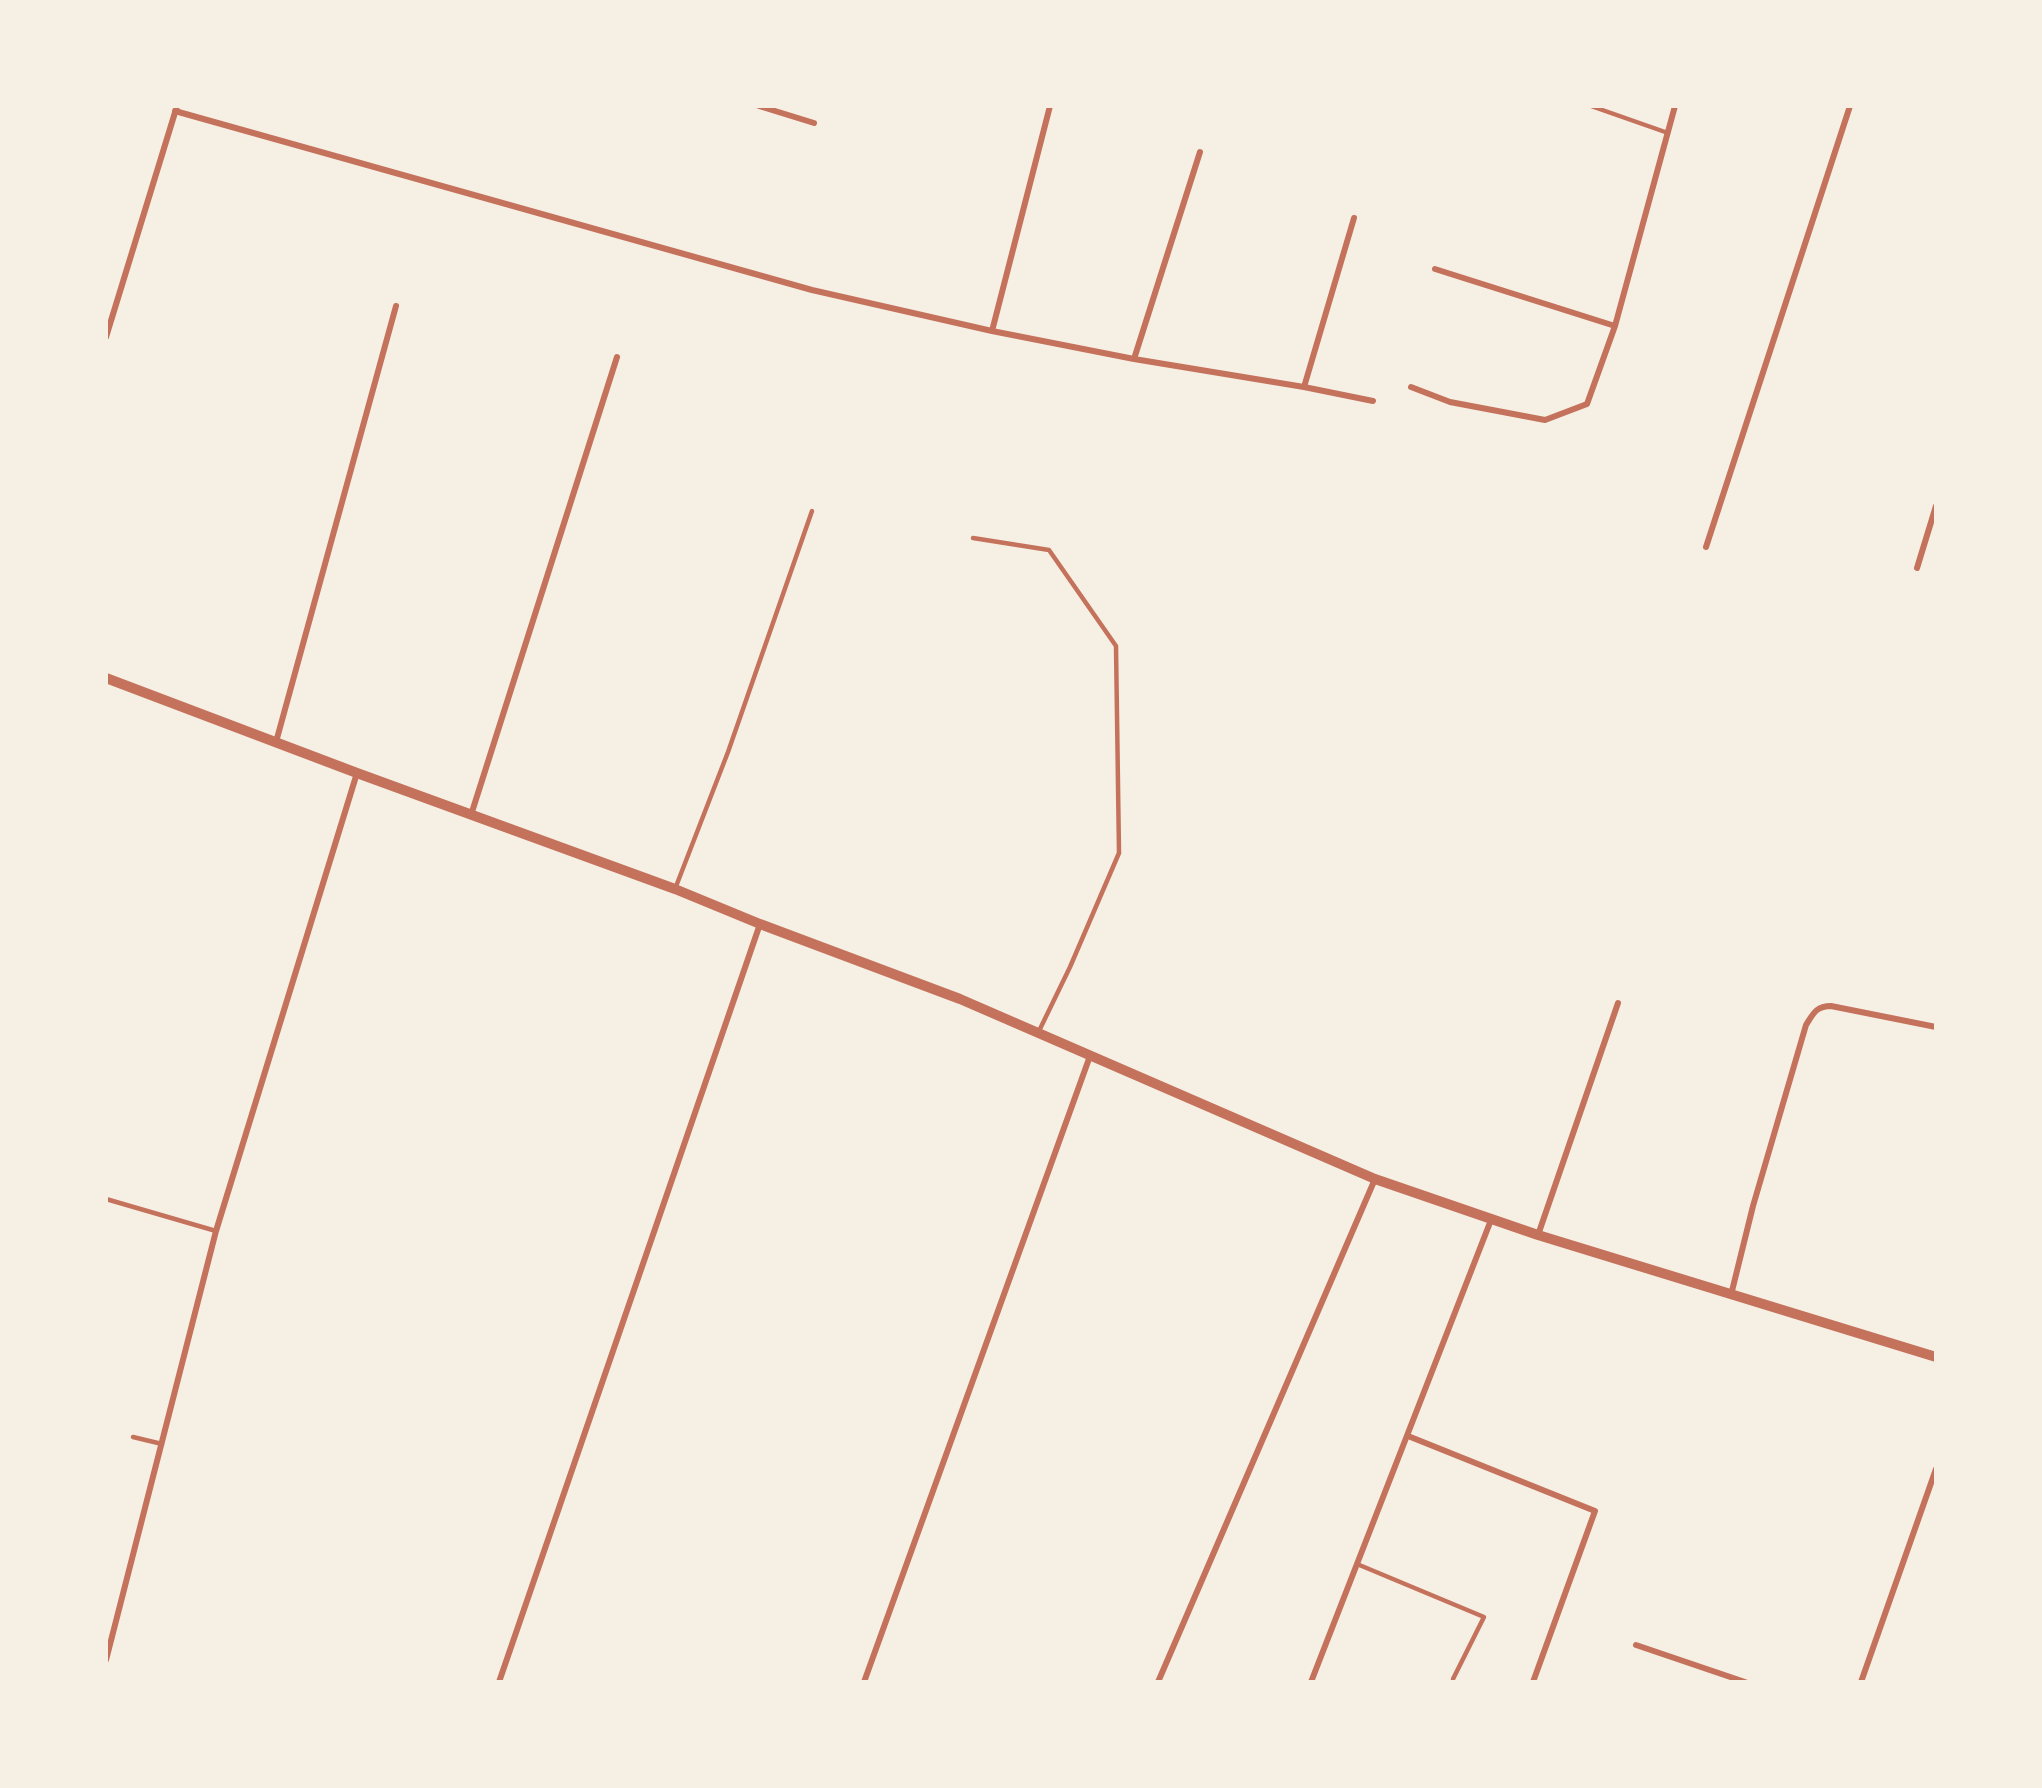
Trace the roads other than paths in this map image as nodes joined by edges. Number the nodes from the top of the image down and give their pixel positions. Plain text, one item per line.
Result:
1 (759, 106) edge
2 (1050, 106) edge
3 (1591, 106) edge
4 (1675, 106) edge
5 (1850, 106) edge
6 (176, 109) edge
7 (814, 123) dead end
8 (1668, 133) junction
9 (1200, 152) dead end
10 (1354, 218) dead end
11 (1435, 269) dead end
12 (396, 306) dead end
13 (1615, 326) junction
14 (992, 331) junction
15 (106, 337) edge
16 (618, 357) dead end
17 (1134, 359) junction
18 (1304, 387) junction
19 (1411, 387) dead end
20 (1373, 401) dead end
21 (1935, 506) edge
22 (813, 511) dead end
23 (973, 538) dead end
24 (1706, 548) dead end
25 (1917, 568) dead end
26 (106, 678) edge
27 (276, 741) junction
28 (357, 773) junction
29 (471, 815) junction
30 (675, 889) junction
31 (760, 924) junction
32 (1618, 1003) dead end
33 (1935, 1027) edge
34 (1038, 1032) junction
35 (1090, 1056) junction
36 (1375, 1179) junction
37 (106, 1199) edge
38 (1491, 1220) junction
39 (216, 1232) junction
40 (1538, 1235) junction
41 (1731, 1295) junction
42 (1935, 1358) edge
43 (1408, 1436) junction
44 (134, 1437) dead end
45 (162, 1444) junction
46 (1935, 1469) edge
47 (1357, 1564) junction
48 (1636, 1645) dead end
49 (107, 1656) edge
50 (1454, 1678) dead end
51 (499, 1682) edge
52 (864, 1682) edge
53 (1158, 1682) edge
54 (1311, 1682) edge
55 (1533, 1682) edge
56 (1745, 1682) edge
57 (1861, 1682) edge

1 - 7 street
2 - 14 street
3 - 8 lane
4 - 8 street
5 - 24 street
6 - 14 street
6 - 15 street
8 - 13 street
9 - 17 street
10 - 18 street
11 - 13 street
12 - 27 street
13 - 19 street
14 - 17 street
16 - 29 street
17 - 18 street
18 - 20 street
21 - 25 street
22 - 30 lane
23 - 34 lane
26 - 27 street
27 - 28 street
28 - 29 street
28 - 39 street
29 - 30 street
30 - 31 street
31 - 34 street
31 - 51 street
32 - 40 street
33 - 41 street
34 - 35 street
35 - 36 street
35 - 52 street
36 - 38 street
36 - 53 street
37 - 39 lane
38 - 40 street
38 - 43 street
39 - 45 street
40 - 41 street
41 - 42 street
43 - 47 street
43 - 55 street
44 - 45 lane
45 - 49 street
46 - 57 street
47 - 50 lane
47 - 54 street
48 - 56 street

